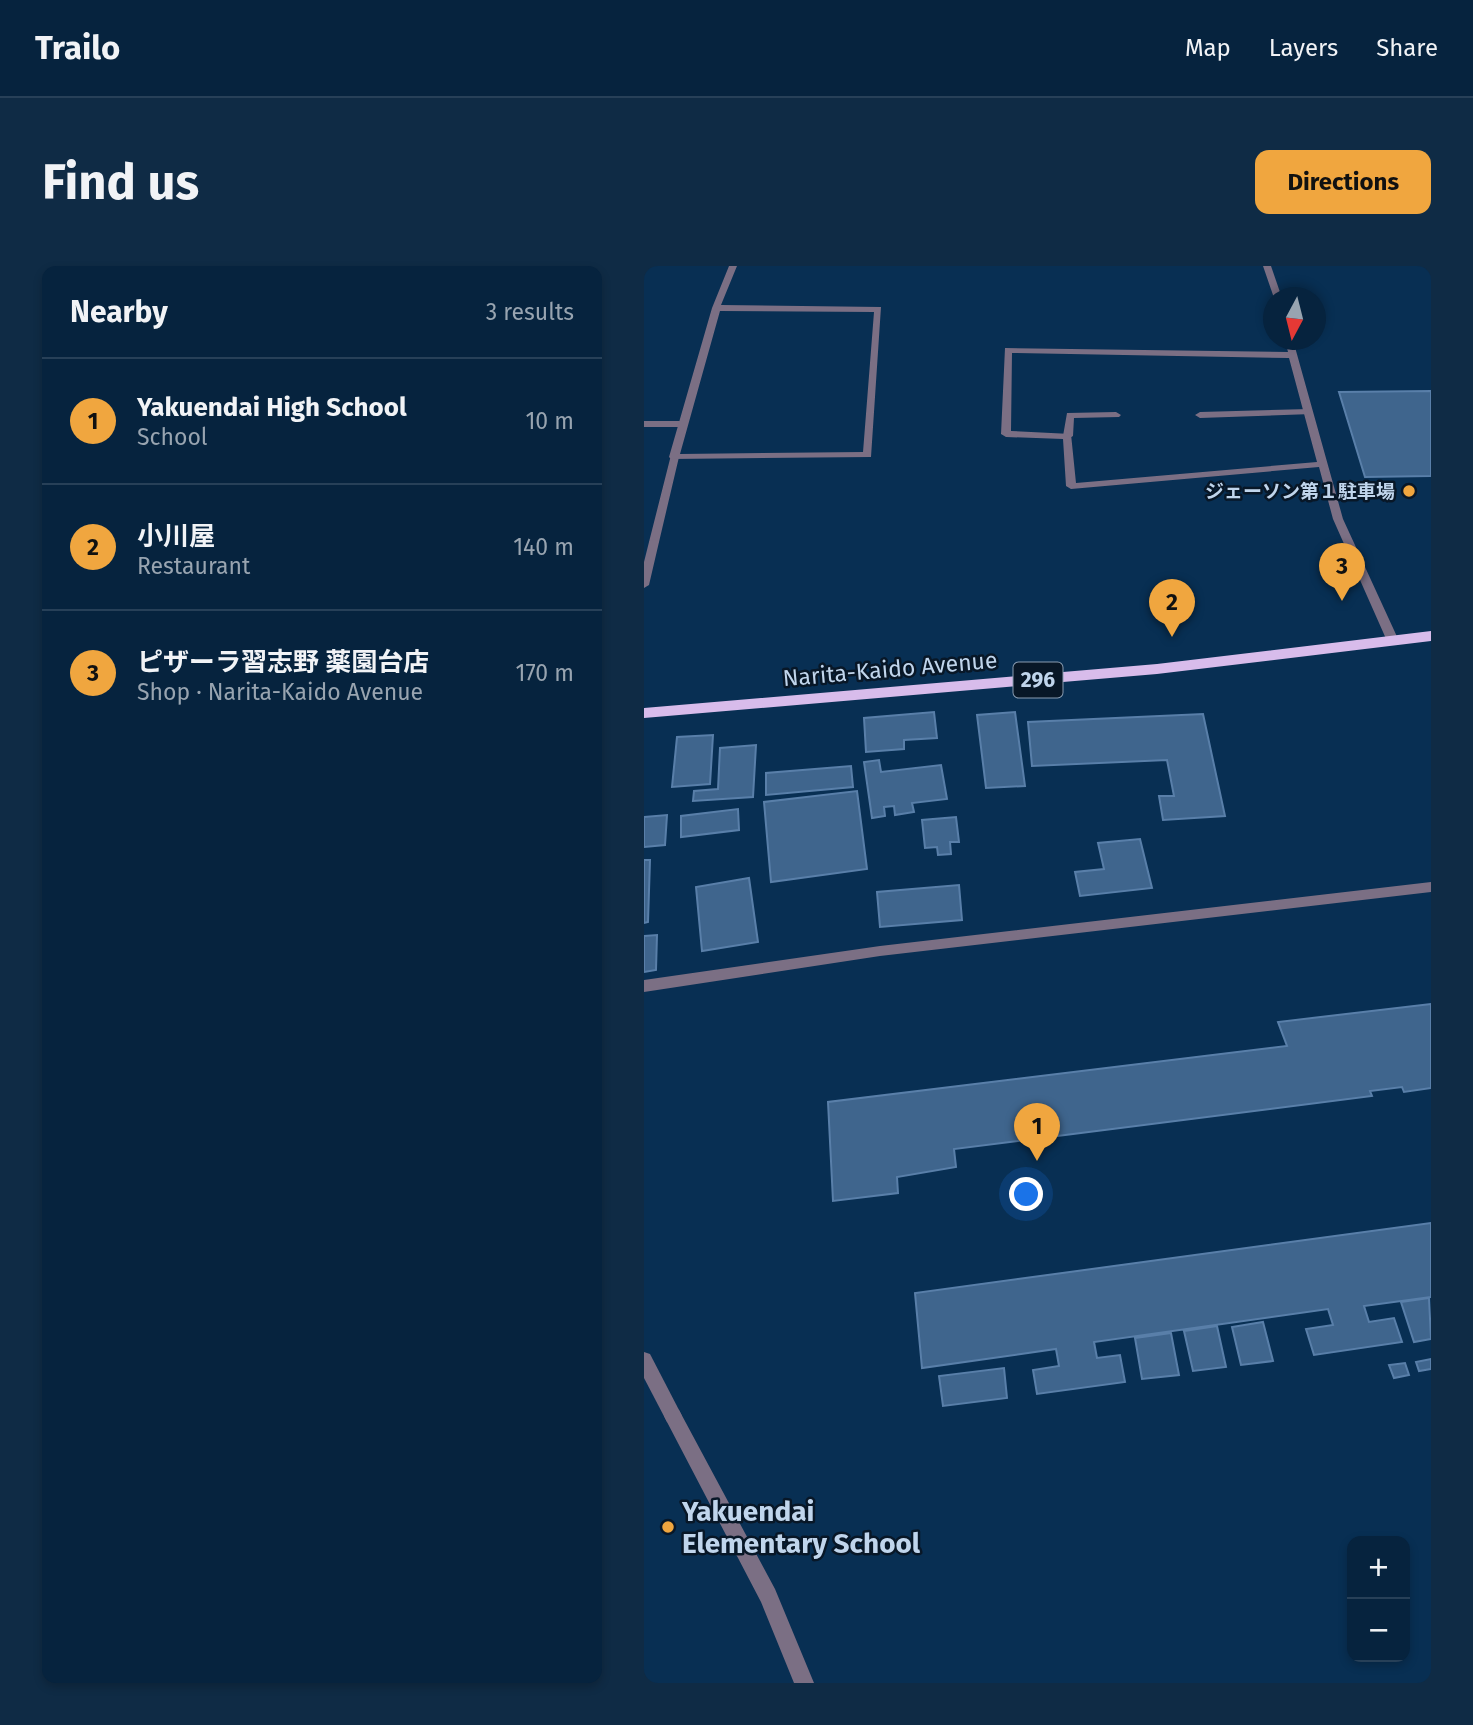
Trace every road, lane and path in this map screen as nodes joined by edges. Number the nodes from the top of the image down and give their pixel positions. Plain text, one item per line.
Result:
1 (733, 266) edge
2 (1267, 266) edge
3 (1274, 287) edge
4 (716, 309) junction
5 (1292, 350) edge
6 (1294, 355) junction
7 (1309, 412) junction
8 (1116, 415) dead end
9 (1200, 415) dead end
10 (644, 424) edge
11 (683, 424) junction
12 (1069, 436) junction
13 (674, 457) junction
14 (1323, 464) junction
15 (644, 585) edge
16 (1431, 636) edge
17 (1393, 641) junction
18 (644, 713) edge
19 (1431, 887) edge
20 (644, 986) edge
21 (644, 1360) edge
22 (804, 1683) edge

1 - 4 street
2 - 3 street
4 - 11 street
4 - 13 street
5 - 6 street
6 - 7 street
6 - 12 street
7 - 9 street
7 - 14 street
8 - 12 street
10 - 11 street
11 - 13 street
12 - 14 street
13 - 15 street
14 - 17 street
16 - 17 highway, Narita-Kaido Avenue / 296
17 - 18 highway, Narita-Kaido Avenue / 296
19 - 20 street
21 - 22 street

